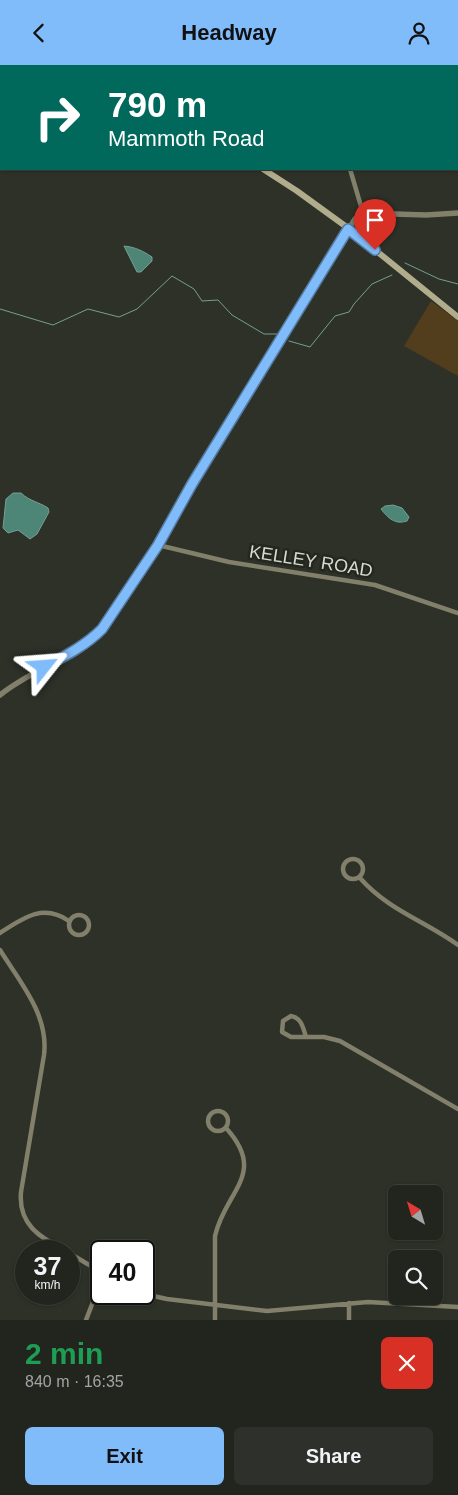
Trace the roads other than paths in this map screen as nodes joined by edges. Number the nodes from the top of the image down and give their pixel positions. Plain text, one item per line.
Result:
1 (265, 170) edge
2 (350, 170) edge
3 (363, 213) junction
4 (458, 213) edge
5 (348, 229) junction
6 (458, 317) edge
7 (158, 545) junction
8 (458, 613) edge
9 (0, 695) edge
10 (360, 877) junction
11 (69, 921) junction
12 (0, 933) edge
13 (458, 945) edge
14 (0, 950) edge
15 (306, 1037) junction
16 (458, 1109) edge
17 (226, 1128) junction
18 (46, 1240) edge
19 (155, 1296) edge
20 (349, 1303) junction
21 (92, 1305) edge
22 (214, 1306) junction
23 (458, 1307) edge
24 (86, 1320) edge
25 (214, 1320) edge
26 (349, 1320) edge

1 - 5 main road
2 - 3 street
3 - 4 street
3 - 5 street
5 - 6 main road
5 - 7 street
7 - 8 street, KELLEY ROAD
7 - 9 street
10 - 10 street
10 - 13 street
11 - 11 street
11 - 12 street
14 - 18 street
15 - 15 street
15 - 16 street
17 - 17 street
17 - 22 street
19 - 22 street
20 - 22 street
20 - 23 street
20 - 26 street
21 - 24 street
22 - 25 street

